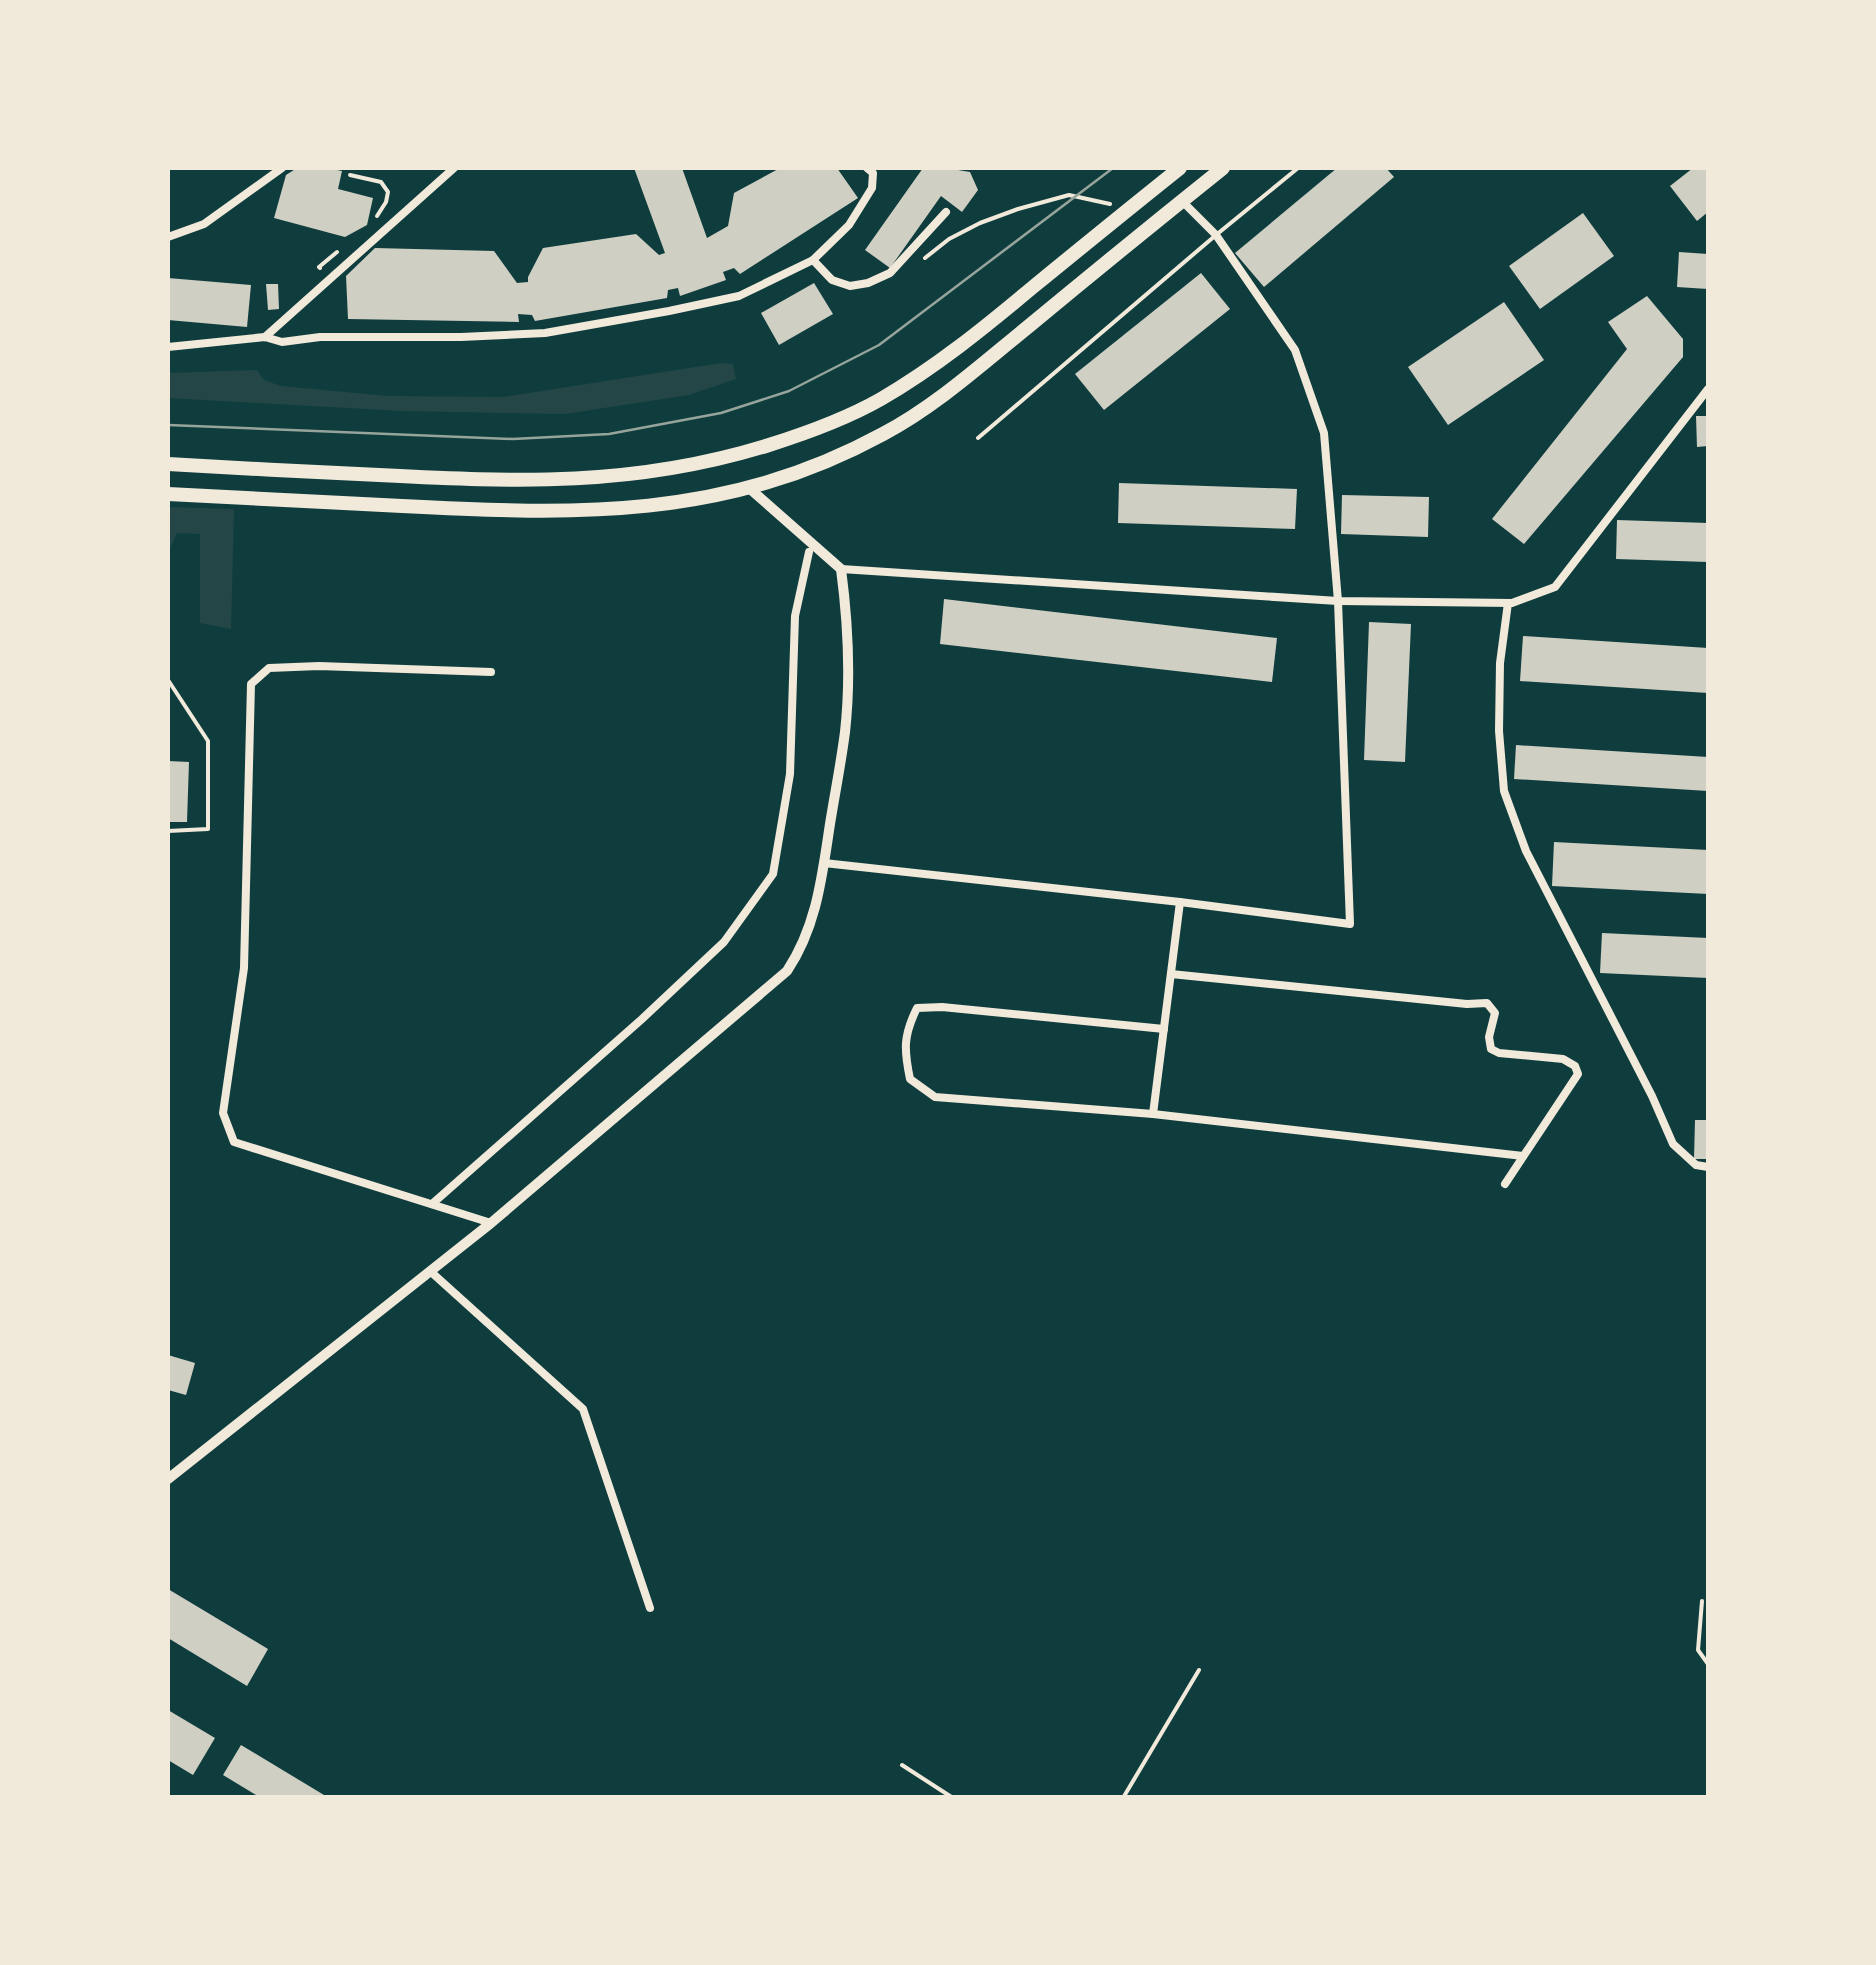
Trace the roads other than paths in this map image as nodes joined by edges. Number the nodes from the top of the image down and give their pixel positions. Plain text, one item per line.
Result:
1 (282, 168) edge
2 (454, 168) edge
3 (867, 168) edge
4 (1179, 168) edge
5 (1223, 168) edge
6 (1298, 168) edge
7 (1182, 201) junction
8 (946, 212) dead end
9 (1216, 235) junction
10 (168, 237) edge
11 (813, 260) junction
12 (265, 337) junction
13 (168, 347) edge
14 (1708, 389) edge
15 (978, 438) dead end
16 (168, 464) edge
17 (749, 488) junction
18 (168, 494) edge
19 (809, 552) dead end
20 (842, 569) junction
21 (1338, 601) junction
22 (1508, 603) junction
23 (491, 672) dead end
24 (168, 680) edge
25 (168, 831) edge
26 (824, 863) junction
27 (1180, 902) junction
28 (1171, 974) junction
29 (1164, 1029) junction
30 (1153, 1114) junction
31 (1524, 1156) junction
32 (1708, 1167) edge
33 (1505, 1184) dead end
34 (432, 1204) junction
35 (491, 1223) junction
36 (430, 1271) junction
37 (168, 1479) edge
38 (1702, 1601) dead end
39 (650, 1608) dead end
40 (1708, 1664) edge
41 (902, 1765) dead end
42 (954, 1798) edge

1 - 10 street
2 - 12 street
3 - 11 street
4 - 16 highway
5 - 7 highway
6 - 9 lane
7 - 9 street
7 - 17 highway
8 - 11 street
9 - 15 lane
9 - 21 street
11 - 12 street
12 - 13 street
14 - 22 street
17 - 18 highway
17 - 20 street
19 - 34 street
20 - 21 street
20 - 26 street
21 - 22 street
21 - 27 street
22 - 32 street
23 - 34 street
24 - 25 lane
26 - 27 street
26 - 35 street
27 - 28 street
28 - 29 street
28 - 31 street
29 - 30 street
29 - 30 street
30 - 31 street
31 - 33 street
34 - 35 street
35 - 36 street
36 - 37 street
36 - 39 street
38 - 40 lane
41 - 42 lane

